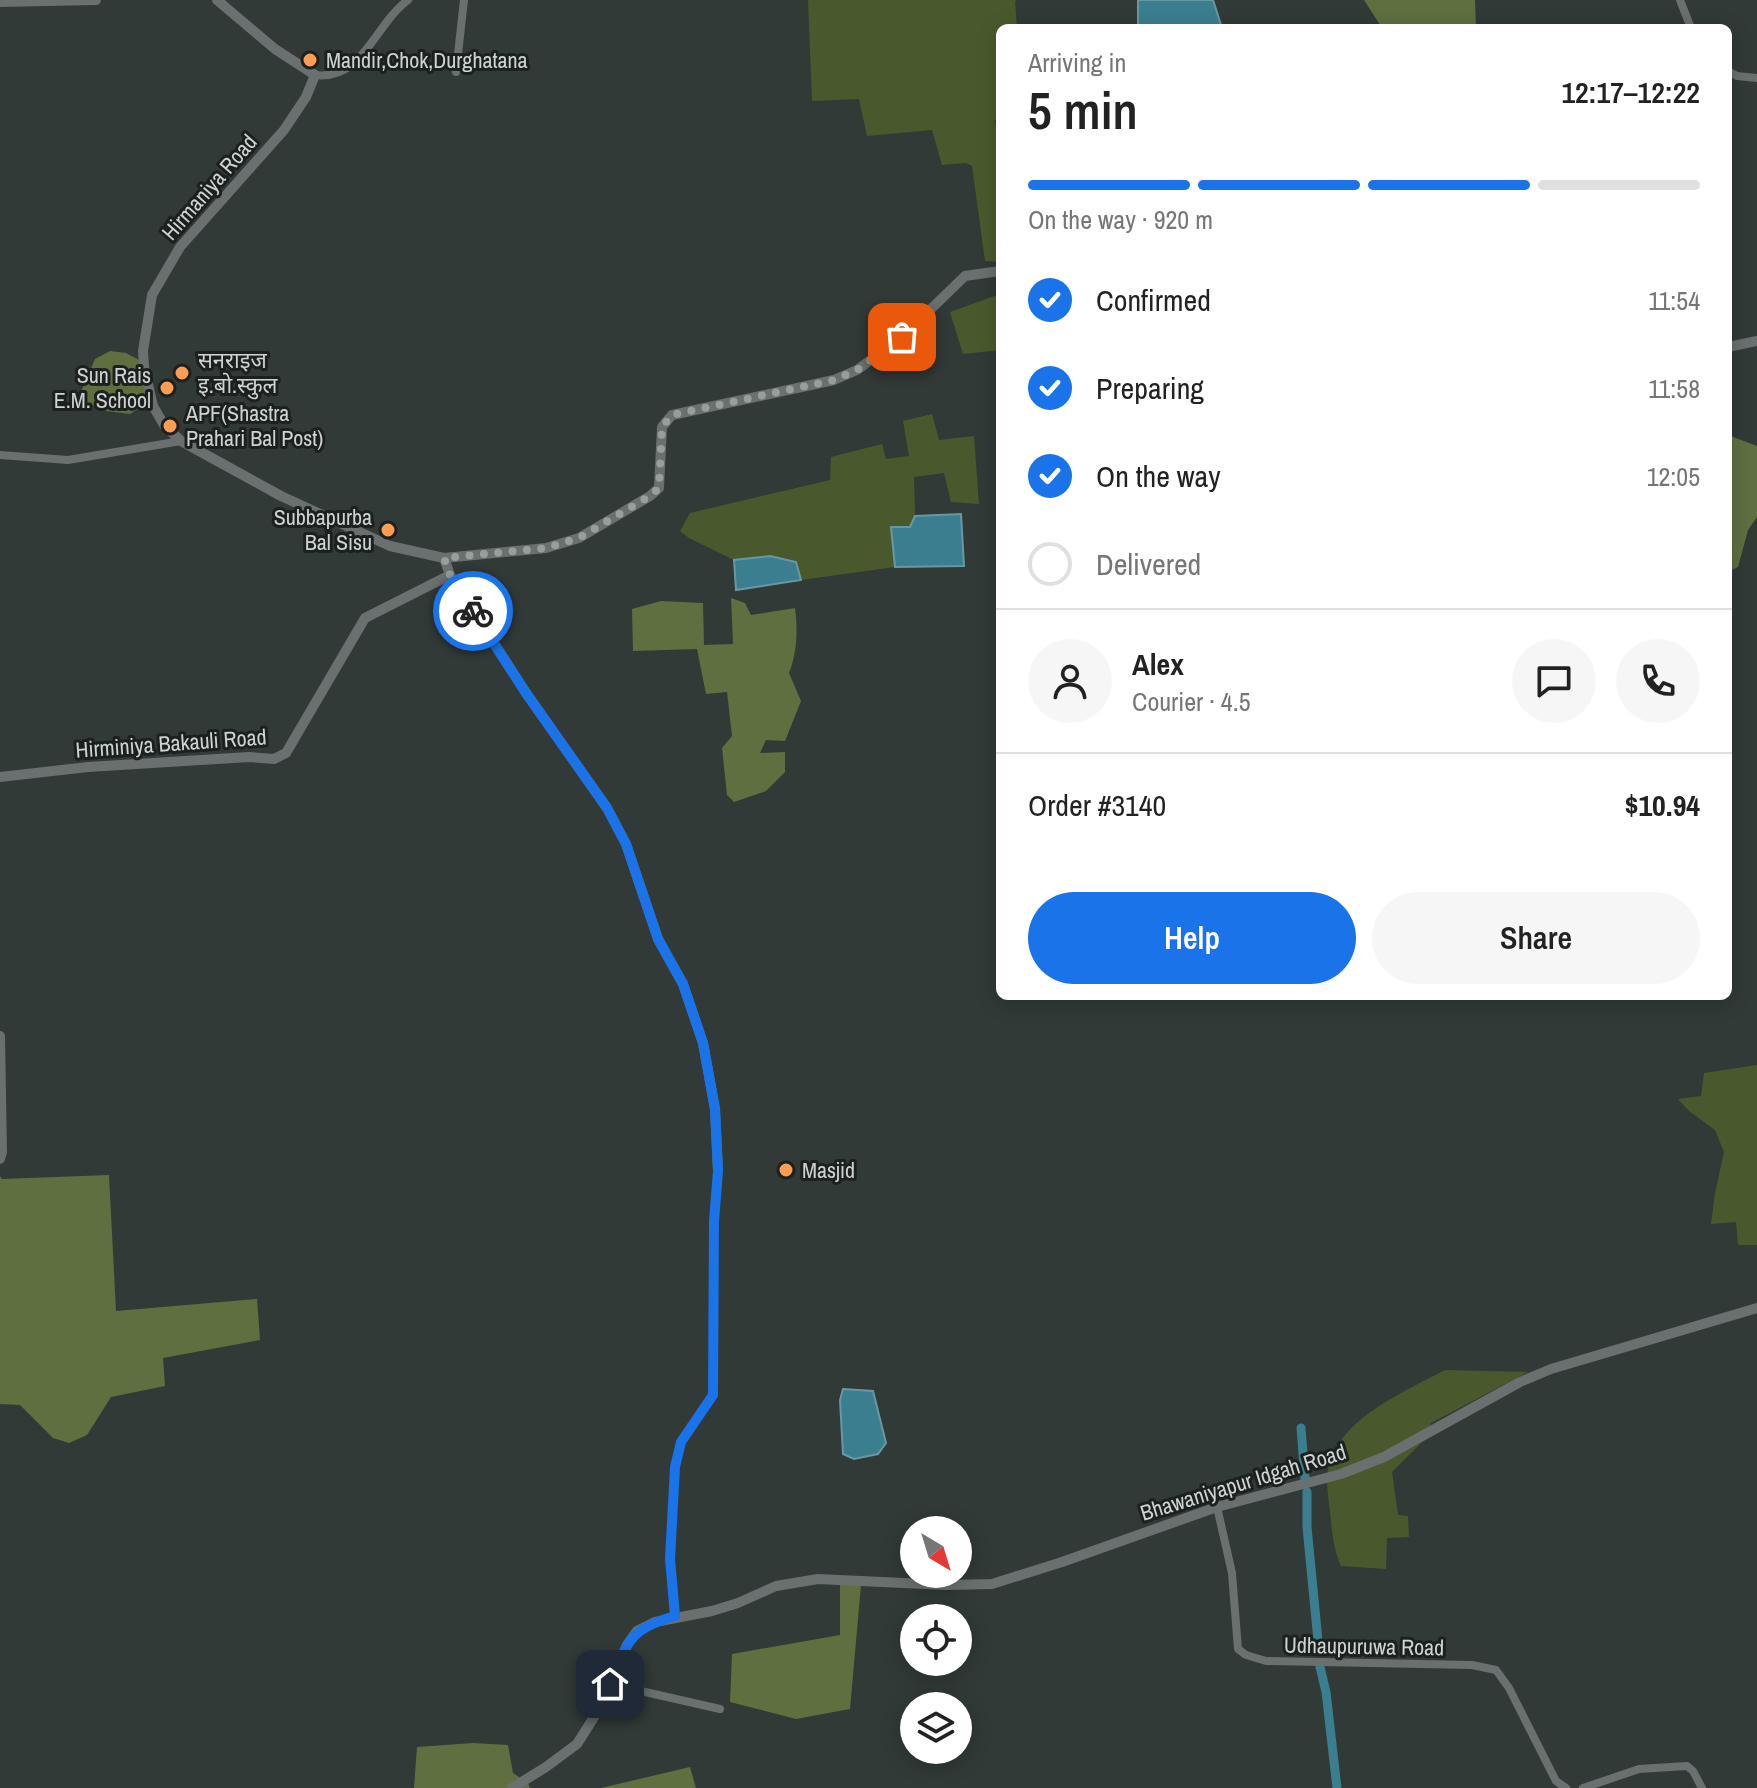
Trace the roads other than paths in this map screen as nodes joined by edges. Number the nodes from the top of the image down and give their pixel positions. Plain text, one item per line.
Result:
1 (96, 0) edge
2 (408, 0) edge
3 (464, 0) edge
4 (1680, 0) edge
5 (219, 1) edge
6 (0, 2) edge
7 (1689, 24) edge
8 (456, 72) dead end
9 (1732, 73) edge
10 (315, 75) junction
11 (1757, 78) edge
12 (996, 272) edge
13 (1757, 341) edge
14 (1732, 346) edge
15 (181, 441) junction
16 (0, 455) edge
17 (444, 558) junction
18 (450, 575) junction
19 (0, 777) edge
20 (0, 1036) edge
21 (1, 1078) edge
22 (0, 1159) edge
23 (718, 1171) joint
24 (1757, 1308) edge
25 (1217, 1507) junction
26 (675, 1616) junction
27 (610, 1684) junction
28 (720, 1709) dead end
29 (512, 1788) edge
30 (1566, 1788) edge
31 (1583, 1788) edge
32 (1702, 1788) edge

1 - 6 street
2 - 10 street
3 - 8 street
4 - 7 street
5 - 10 street
9 - 11 street
10 - 15 street, Hirmaniya Road
12 - 17 street, Hirmaniya Road
13 - 14 street
15 - 16 street
15 - 17 street, Hirmaniya Road
17 - 18 street
18 - 19 street, Hirminiya Bakauli Road
18 - 23 street
20 - 21 street
21 - 22 street
23 - 26 street
24 - 25 street, Bhawaniyapur Idgah Road
25 - 26 street, Bhawaniyapur Idgah Road
25 - 30 street, Udhaupuruwa Road
26 - 27 street, Bhawaniyapur Idgah Road
27 - 28 street
27 - 29 street, Bhawaniyapur Idgah Road
31 - 32 street

